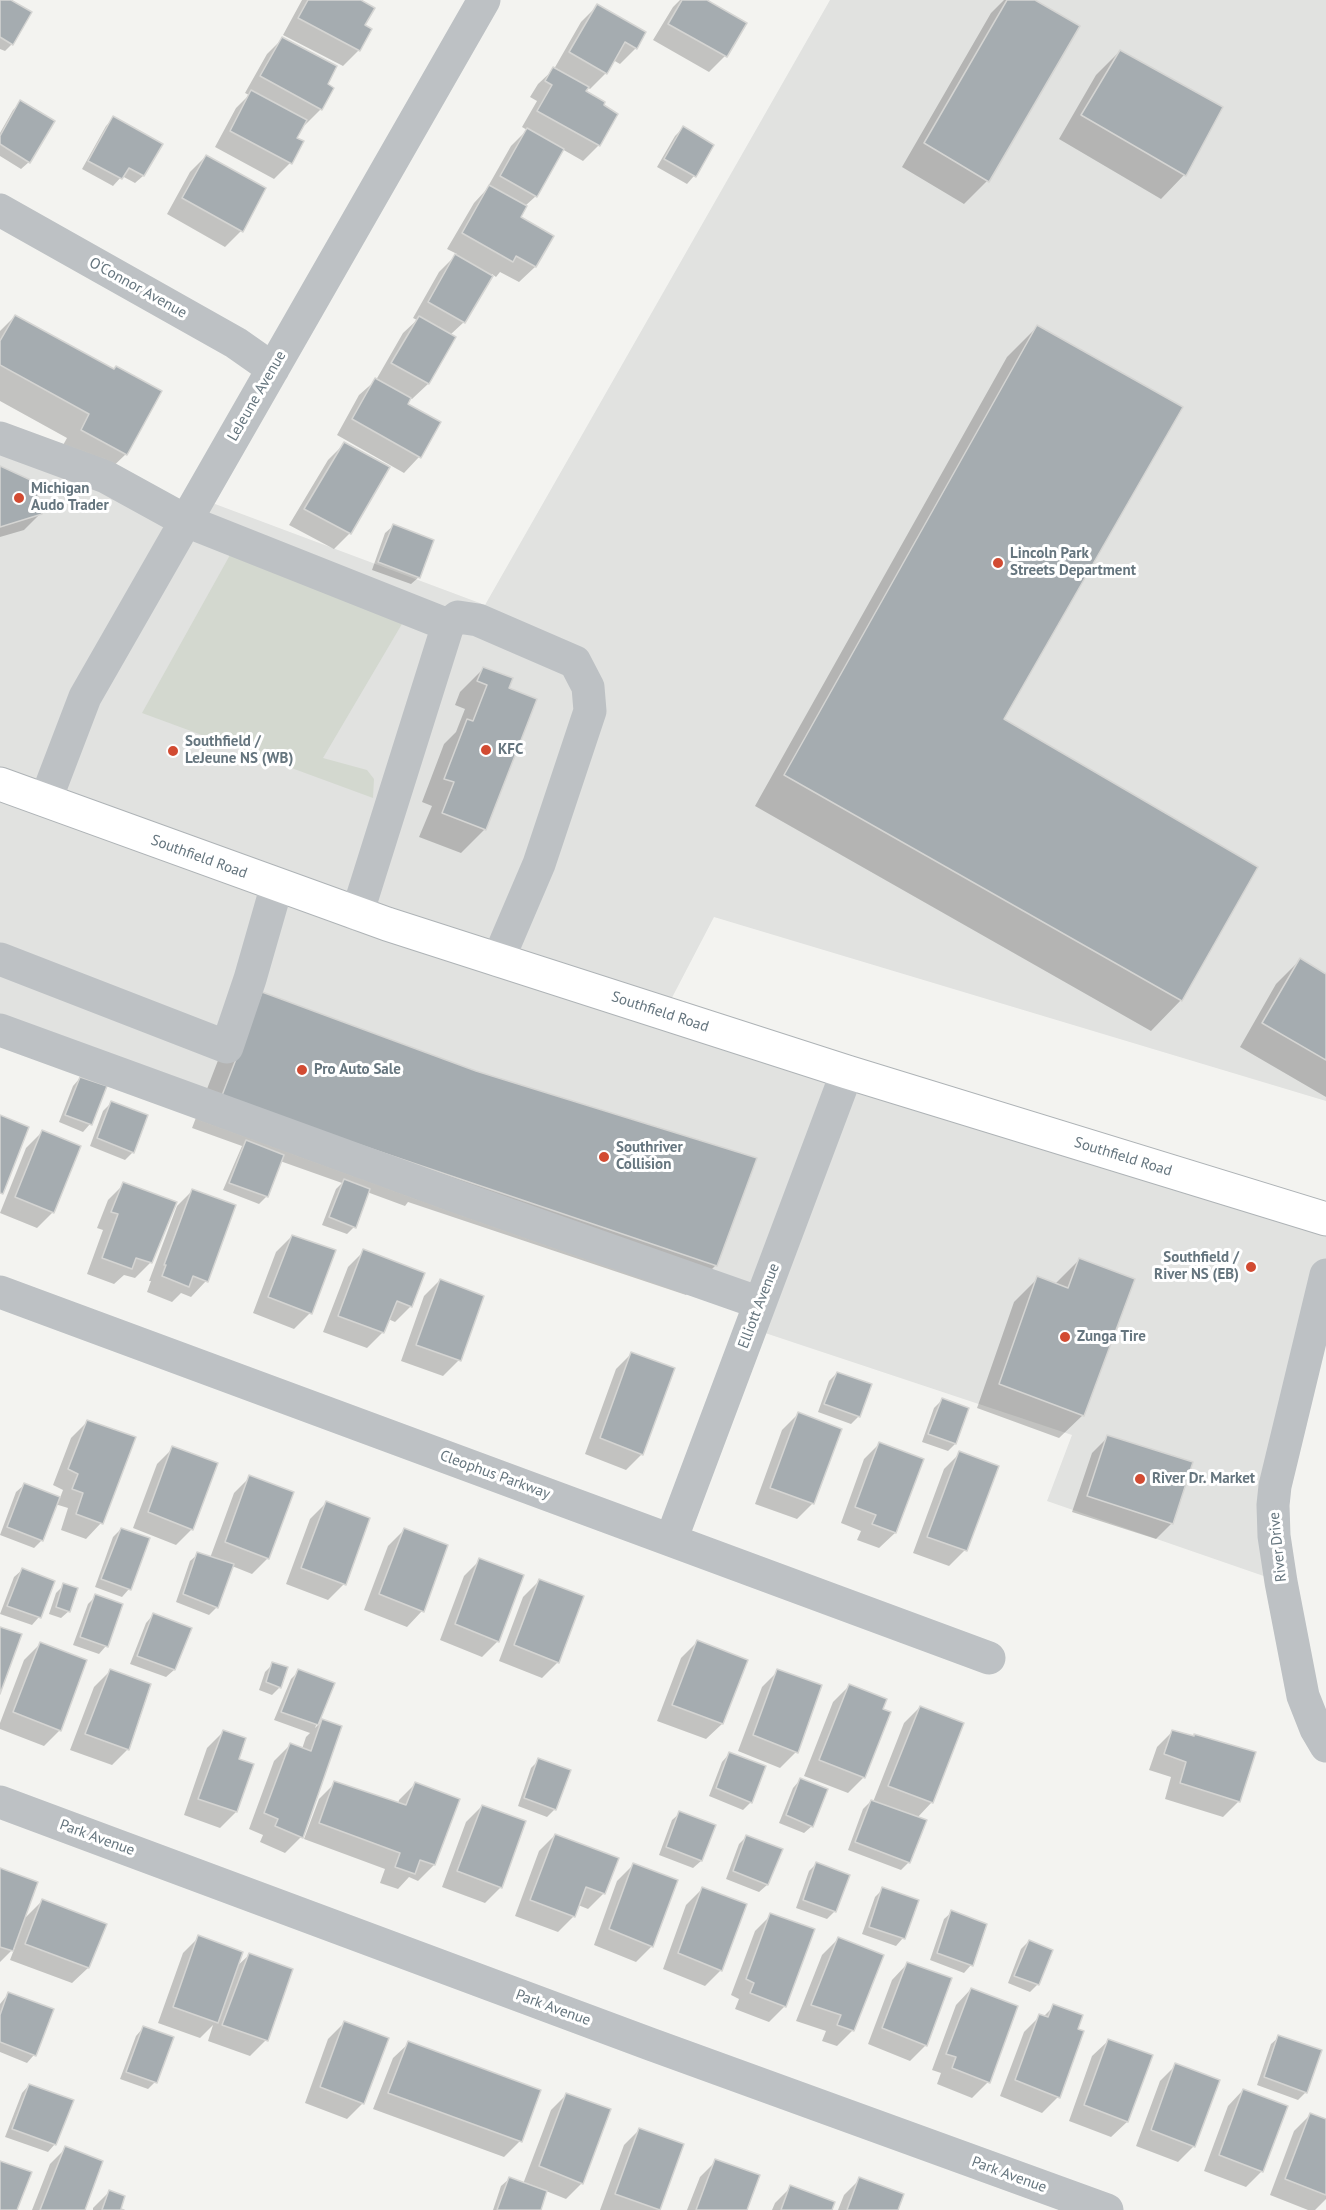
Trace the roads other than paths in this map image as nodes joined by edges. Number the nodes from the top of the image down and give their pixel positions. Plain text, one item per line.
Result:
1 (484, 0) edge
2 (0, 210) edge
3 (273, 369) junction
4 (0, 438) edge
5 (186, 521) junction
6 (448, 625) junction
7 (0, 784) edge
8 (46, 799) junction
9 (277, 885) junction
10 (357, 914) junction
11 (0, 959) edge
12 (498, 960) junction
13 (0, 1030) edge
14 (847, 1072) junction
15 (1326, 1219) edge
16 (1326, 1275) edge
17 (0, 1292) edge
18 (760, 1303) junction
19 (671, 1540) junction
20 (989, 1659) dead end
21 (1326, 1746) edge
22 (0, 1802) edge
23 (1107, 2210) edge

1 - 3 street, LeJeune Avenue
2 - 3 street, O'Connor Avenue
3 - 5 street, LeJeune Avenue
4 - 5 street
5 - 6 street
5 - 8 street, LeJeune Avenue
6 - 10 street
6 - 12 street
7 - 8 main road, Southfield Road
8 - 9 main road, Southfield Road
9 - 10 main road, Southfield Road
9 - 11 street
10 - 12 main road, Southfield Road
12 - 14 main road, Southfield Road
13 - 18 street
14 - 15 main road, Southfield Road
14 - 18 street, Elliott Avenue
16 - 21 street, River Drive
17 - 19 street, Cleophus Parkway
18 - 19 street, Elliott Avenue
19 - 20 street, Cleophus Parkway
22 - 23 street, Park Avenue

